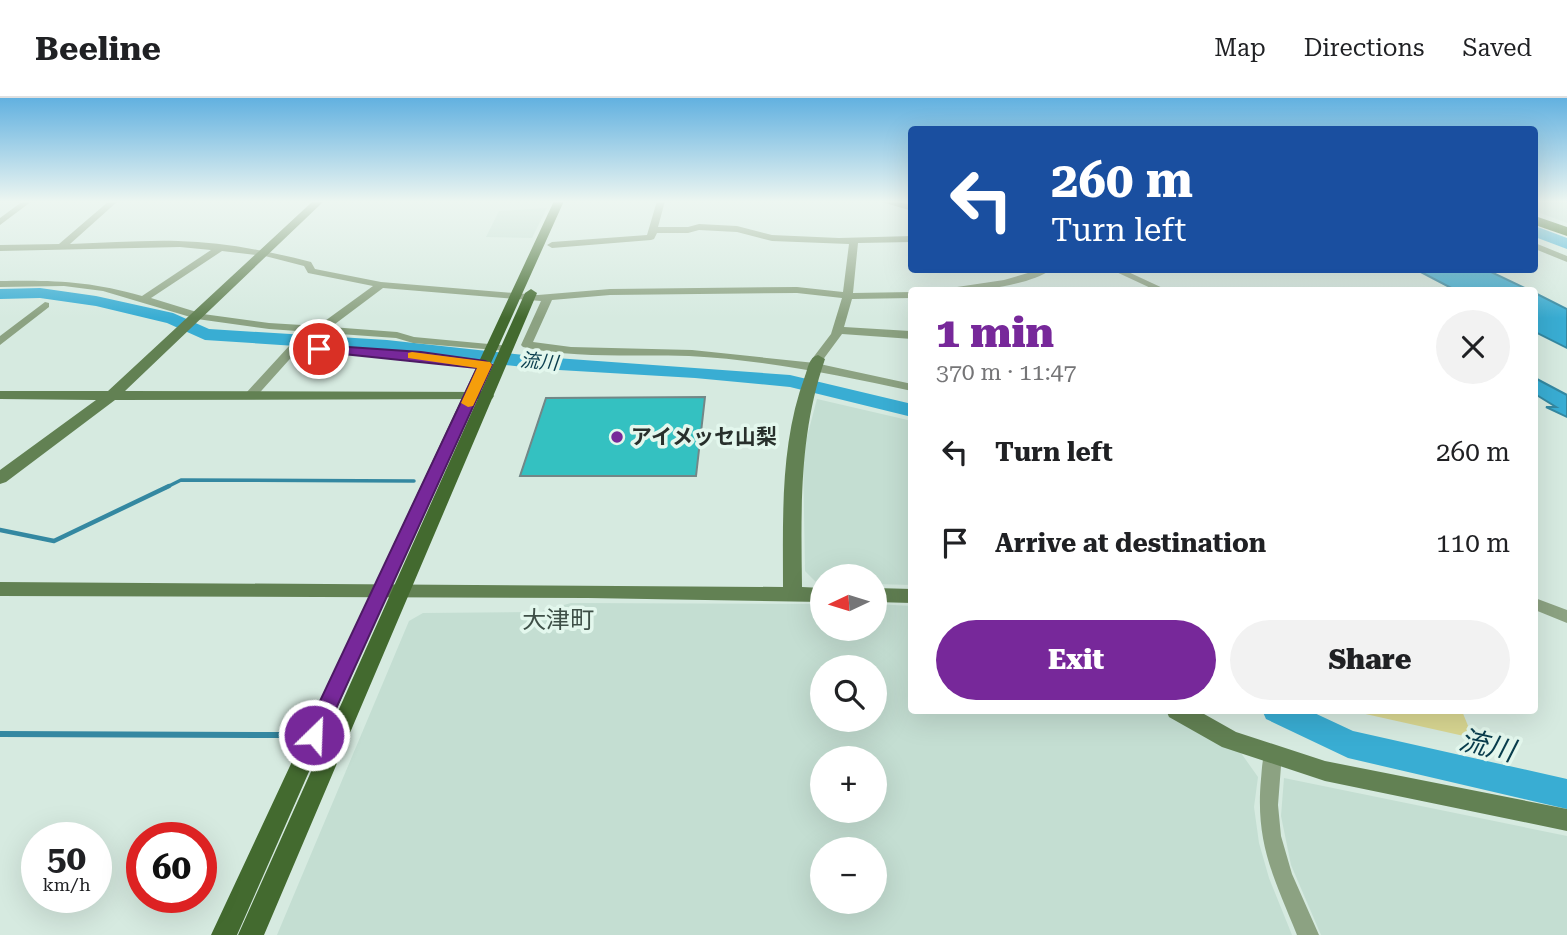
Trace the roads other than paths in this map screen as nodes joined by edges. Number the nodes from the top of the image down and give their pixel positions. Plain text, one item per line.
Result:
1 (69, 240) edge
2 (278, 240) edge
3 (544, 240) edge
4 (554, 240) edge
5 (624, 240) edge
6 (828, 240) edge
7 (881, 240) edge
8 (854, 241) junction
9 (552, 245) junction
10 (62, 246) junction
11 (1538, 247) edge
12 (0, 248) edge
13 (220, 248) junction
14 (265, 253) junction
15 (1567, 259) edge
16 (1037, 273) edge
17 (1124, 273) edge
18 (0, 284) edge
19 (381, 285) junction
20 (994, 287) edge
21 (1155, 287) edge
22 (908, 295) edge
23 (523, 296) junction
24 (848, 296) junction
25 (547, 298) junction
26 (145, 299) junction
27 (45, 305) dead end
28 (198, 316) junction
29 (321, 329) junction
30 (838, 330) junction
31 (908, 334) edge
32 (0, 342) edge
33 (496, 355) junction
34 (816, 366) junction
35 (908, 387) edge
36 (0, 395) edge
37 (112, 395) junction
38 (250, 396) junction
39 (479, 396) junction
40 (0, 478) edge
41 (0, 589) edge
42 (380, 590) junction
43 (403, 591) junction
44 (792, 595) junction
45 (810, 595) edge
46 (887, 596) edge
47 (908, 596) edge
48 (1538, 605) edge
49 (1567, 617) edge
50 (1184, 714) edge
51 (1273, 754) junction
52 (1567, 820) edge
53 (224, 935) edge
54 (251, 935) edge
55 (1308, 935) edge

1 - 10 street
2 - 14 street
3 - 23 main road
4 - 9 main road
5 - 9 street
6 - 8 street
7 - 8 street
8 - 24 street
9 - 23 main road
10 - 12 street
10 - 13 street
11 - 15 street
13 - 14 street
13 - 26 street
14 - 19 street
14 - 28 street
16 - 20 street
17 - 21 street
18 - 26 street
19 - 23 street
19 - 29 street
22 - 24 street
23 - 25 street
23 - 33 main road
24 - 25 street
24 - 30 street
25 - 34 street
26 - 28 street
27 - 32 street
28 - 29 street
28 - 37 street
29 - 33 street
30 - 31 street
30 - 34 street
33 - 38 street
33 - 39 main road
34 - 35 street
34 - 44 street
36 - 37 street
37 - 38 street
37 - 40 street
38 - 39 street
39 - 42 main road
39 - 43 main road
41 - 42 street
42 - 43 street
42 - 53 main road
43 - 44 street
43 - 54 main road
44 - 45 street
46 - 47 street
48 - 49 street
50 - 51 street
51 - 52 street
51 - 55 street

